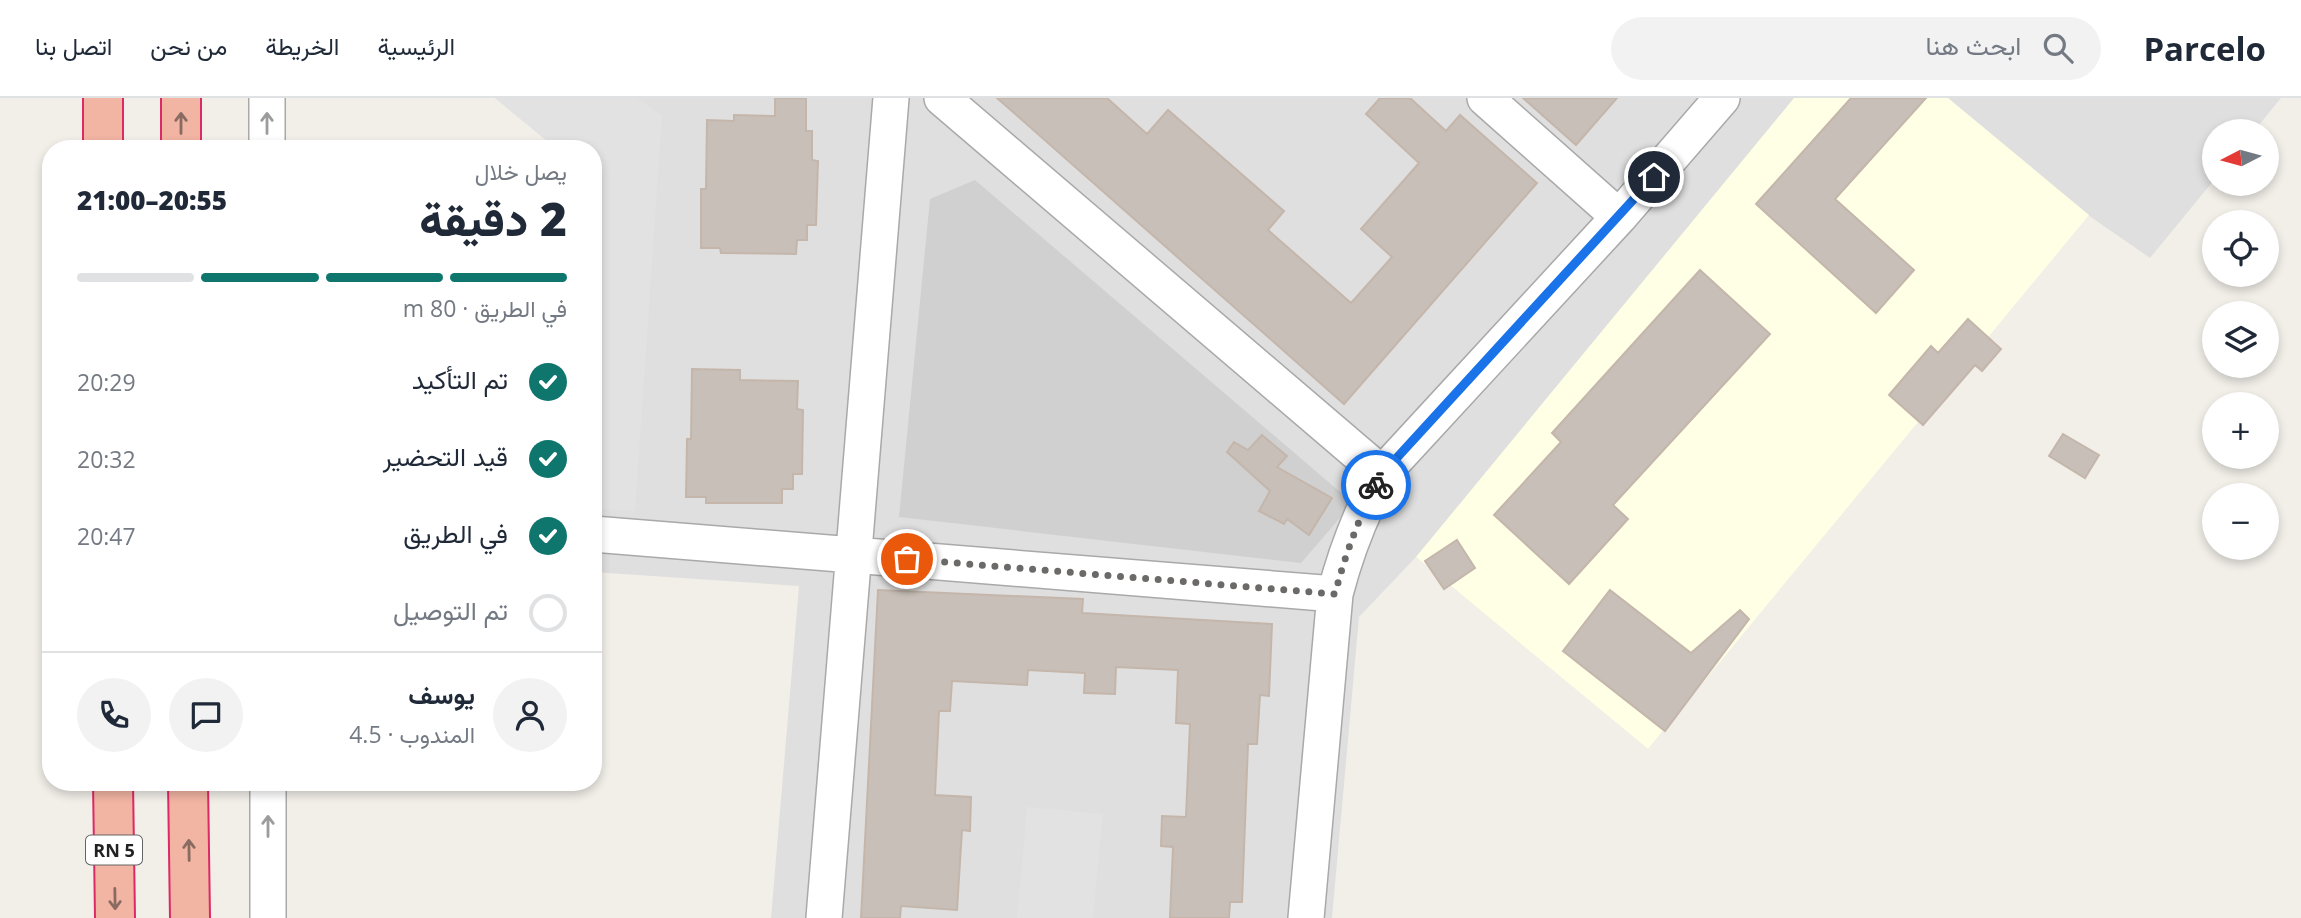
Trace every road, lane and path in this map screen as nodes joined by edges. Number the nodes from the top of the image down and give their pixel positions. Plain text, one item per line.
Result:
1 (103, 98) edge
2 (181, 98) edge
3 (267, 98) edge
4 (891, 98) edge
5 (942, 98) edge
6 (1485, 98) edge
7 (1722, 98) edge
8 (103, 140) edge
9 (181, 140) edge
10 (267, 140) edge
11 (1619, 217) junction
12 (1382, 474) junction
13 (602, 535) edge
14 (854, 555) junction
15 (1335, 594) junction
16 (113, 791) edge
17 (188, 791) edge
18 (268, 791) edge
19 (116, 918) edge
20 (190, 918) edge
21 (268, 918) edge
22 (824, 918) edge
23 (1306, 918) edge

1 - 8 highway
9 -> 2 highway
10 -> 3 street
4 - 14 street
5 - 12 street
6 - 11 street
7 - 11 street
11 - 12 street
12 - 15 street
13 - 14 street
14 - 15 street
14 - 22 street
15 - 23 street
16 -> 19 highway, RN 5
20 -> 17 highway
21 -> 18 street

